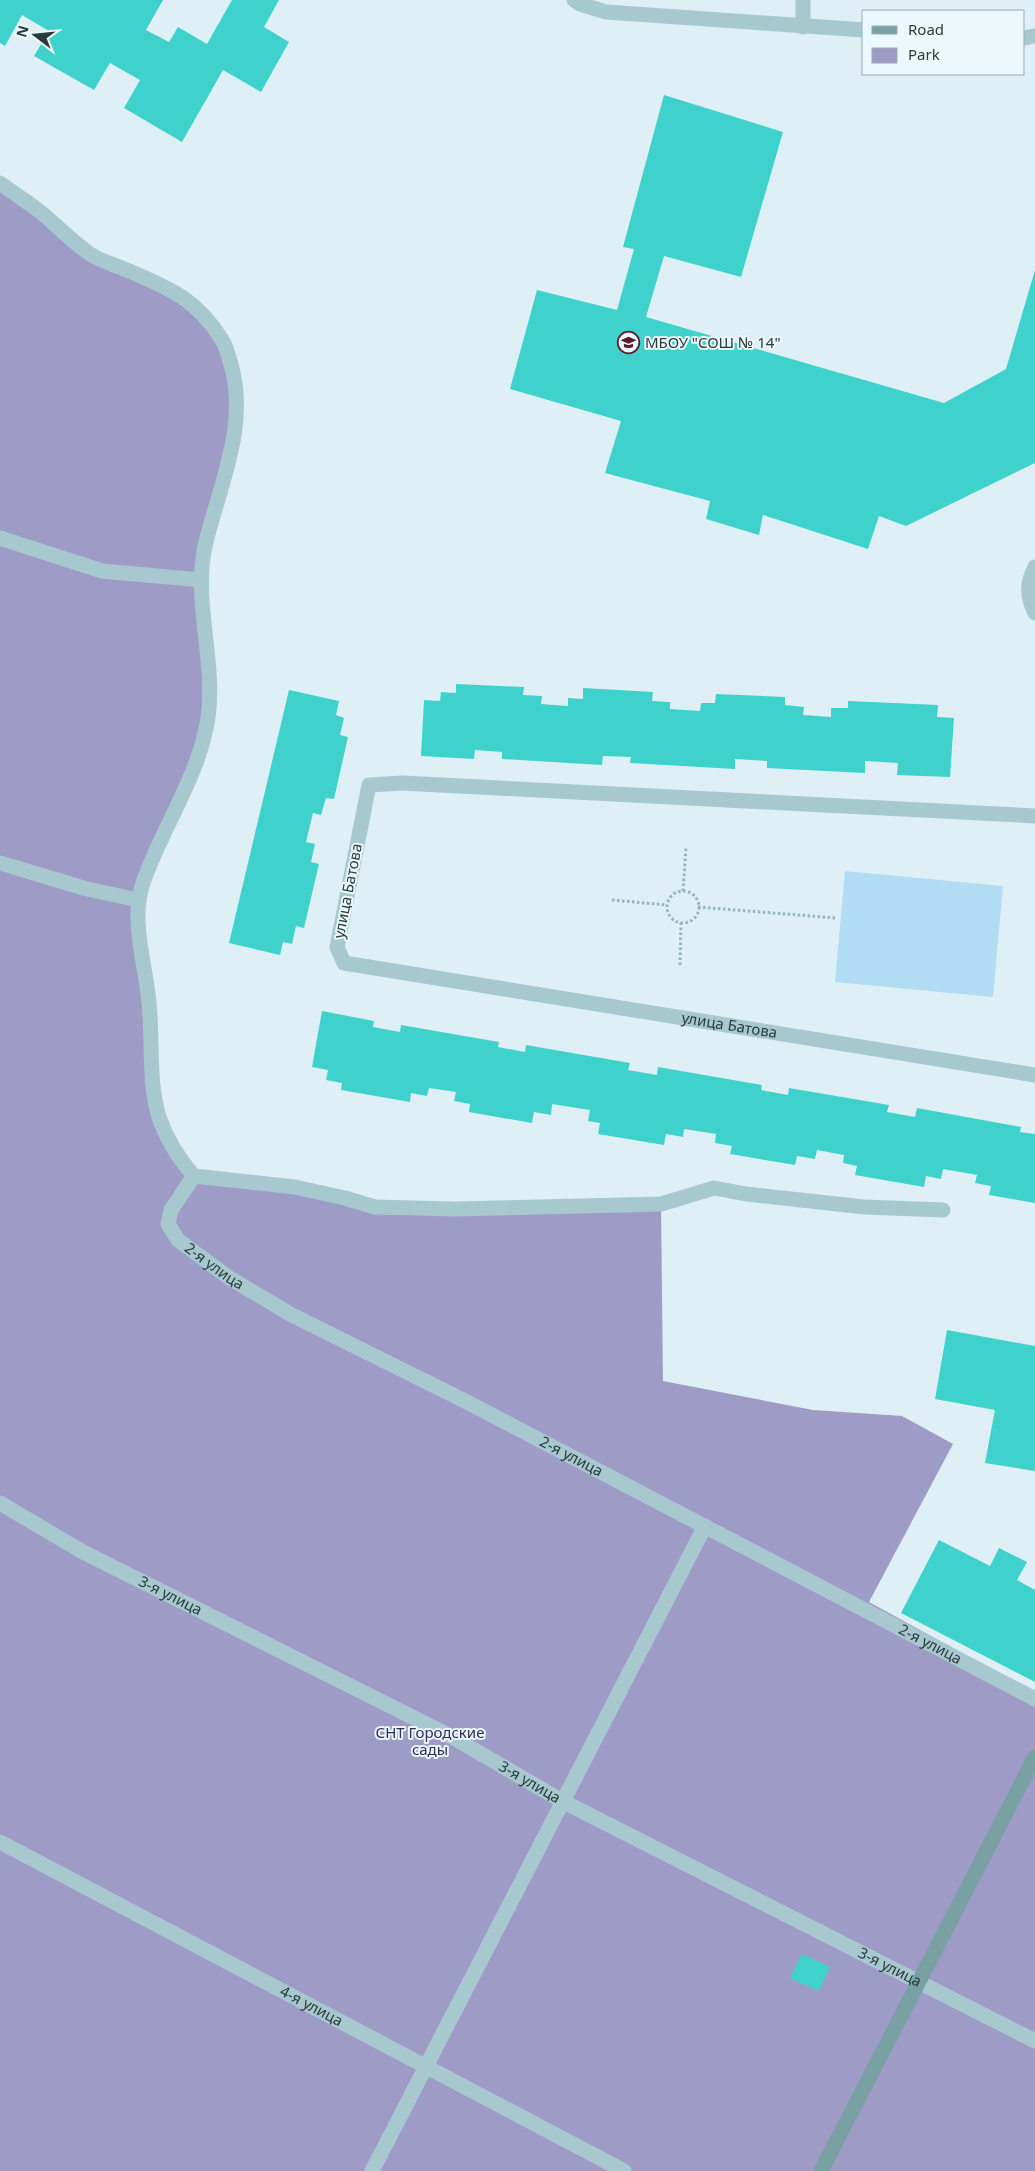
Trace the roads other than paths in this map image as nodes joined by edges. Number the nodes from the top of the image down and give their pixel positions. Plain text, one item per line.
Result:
1 (574, 0) edge
2 (803, 0) edge
3 (803, 27) junction
4 (862, 30) edge
5 (0, 183) edge
6 (0, 538) edge
7 (1035, 567) edge
8 (201, 580) junction
9 (1035, 613) edge
10 (1035, 816) edge
11 (0, 863) edge
12 (139, 900) junction
13 (1035, 1075) edge
14 (194, 1176) junction
15 (943, 1210) dead end
16 (0, 1503) edge
17 (705, 1526) junction
18 (1035, 1699) edge
19 (1035, 1757) edge
20 (564, 1802) junction
21 (0, 1842) edge
22 (920, 1981) junction
23 (1035, 2041) edge
24 (426, 2066) junction
25 (372, 2171) edge
26 (624, 2171) edge
27 (821, 2171) edge

1 - 3 street
2 - 3 street
3 - 4 street
5 - 8 street
6 - 8 street
7 - 9 street
8 - 12 street
10 - 13 street, улица Батова
11 - 12 street
12 - 14 street
14 - 15 street
14 - 17 street, 2-я улица
16 - 20 street, 3-я улица
17 - 18 street, 2-я улица
17 - 20 street
19 - 22 street
20 - 22 street, 3-я улица
20 - 24 street
21 - 24 street, 4-я улица
22 - 23 street, 3-я улица
22 - 27 street
24 - 25 street
24 - 26 street, 4-я улица

